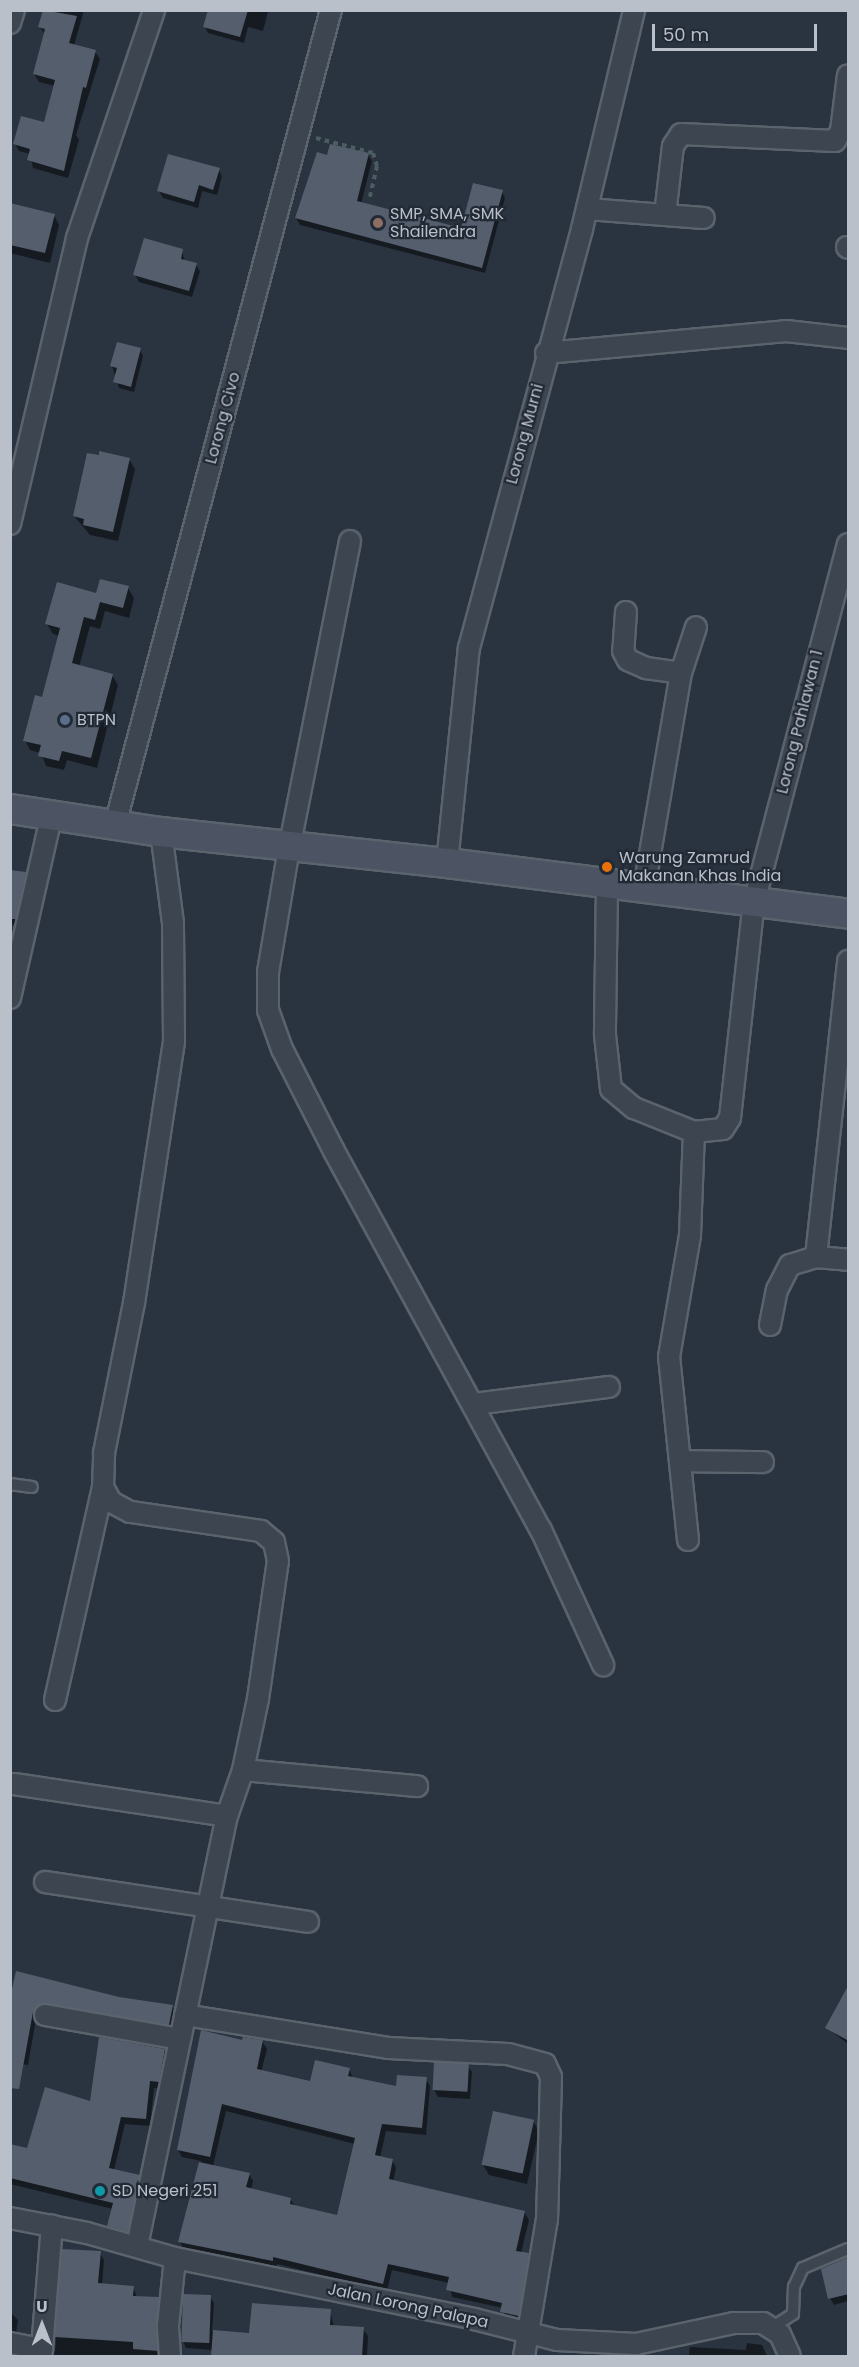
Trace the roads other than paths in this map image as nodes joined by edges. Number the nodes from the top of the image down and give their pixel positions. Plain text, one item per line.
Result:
1 (14, 10) edge
2 (154, 10) edge
3 (331, 10) edge
4 (634, 10) edge
5 (10, 23) edge
6 (849, 75) edge
7 (587, 209) junction
8 (664, 215) junction
9 (704, 218) dead end
10 (849, 338) edge
11 (546, 352) junction
12 (10, 524) edge
13 (350, 541) dead end
14 (849, 544) edge
15 (626, 612) dead end
16 (696, 627) dead end
17 (681, 673) junction
18 (10, 808) edge
19 (51, 817) junction
20 (115, 825) junction
21 (161, 832) junction
22 (289, 848) junction
23 (447, 863) junction
24 (607, 884) junction
25 (644, 889) junction
26 (754, 902) junction
27 (849, 914) edge
28 (849, 961) edge
29 (10, 998) edge
30 (694, 1132) junction
31 (816, 1257) junction
32 (849, 1260) edge
33 (770, 1325) dead end
34 (609, 1387) dead end
35 (474, 1404) junction
36 (680, 1461) junction
37 (763, 1462) dead end
38 (10, 1484) edge
39 (32, 1487) dead end
40 (104, 1487) junction
41 (688, 1540) dead end
42 (603, 1665) dead end
43 (55, 1700) dead end
44 (243, 1770) junction
45 (14, 1784) dead end
46 (417, 1786) dead end
47 (227, 1816) junction
48 (45, 1882) dead end
49 (208, 1907) junction
50 (308, 1922) dead end
51 (45, 2015) dead end
52 (185, 2016) junction
53 (180, 2039) junction
54 (10, 2218) edge
55 (52, 2225) junction
56 (137, 2246) junction
57 (849, 2249) edge
58 (175, 2258) junction
59 (773, 2326) junction
60 (529, 2332) junction
61 (10, 2343) edge
62 (41, 2353) edge
63 (170, 2356) edge
64 (525, 2356) edge
65 (790, 2356) edge

1 - 5 street
2 - 12 street
3 - 20 street, Lorong Civo
4 - 7 street, Lorong Murni
6 - 8 street
7 - 8 street
7 - 11 street, Lorong Murni
8 - 9 street
10 - 11 street
11 - 23 street, Lorong Murni
13 - 22 street
14 - 26 street, Lorong Pahlawan 1
15 - 17 street
16 - 17 street
17 - 25 street
18 - 19 main road
19 - 20 main road
19 - 29 street
20 - 21 main road
21 - 22 main road
21 - 40 street
22 - 23 main road
22 - 35 street
23 - 24 main road
24 - 25 main road
24 - 30 street
25 - 26 main road
26 - 27 main road
26 - 30 street, Lorong Pahlawan 1
28 - 31 street
30 - 36 street
31 - 32 street
31 - 33 street
34 - 35 street
35 - 42 street
36 - 37 street
36 - 41 street
38 - 39 lane
40 - 43 street
40 - 44 street
44 - 46 street
44 - 47 street
45 - 47 street
47 - 49 street
48 - 49 street
49 - 50 street
49 - 52 street
51 - 53 street
52 - 53 street
52 - 60 street
53 - 56 street
54 - 55 street, Jalan Lorong Palapa
55 - 56 street, Jalan Lorong Palapa
55 - 62 street
56 - 58 street, Jalan Lorong Palapa
57 - 59 lane
58 - 60 street, Jalan Lorong Palapa
58 - 63 street
59 - 60 street, Jalan Lorong Palapa
59 - 65 street
60 - 64 street
61 - 62 street

